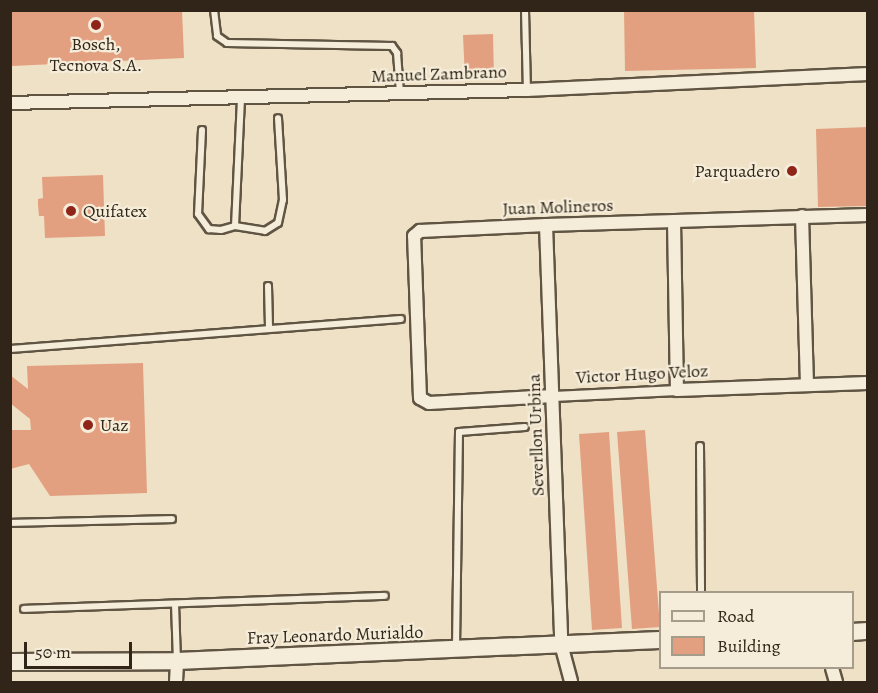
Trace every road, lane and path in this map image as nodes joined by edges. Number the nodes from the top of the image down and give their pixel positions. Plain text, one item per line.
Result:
1 (214, 10) edge
2 (525, 10) edge
3 (867, 74) edge
4 (527, 90) junction
5 (400, 93) junction
6 (241, 97) junction
7 (10, 103) edge
8 (278, 118) dead end
9 (202, 130) dead end
10 (867, 215) edge
11 (802, 216) junction
12 (674, 221) junction
13 (546, 225) junction
14 (235, 226) junction
15 (268, 286) dead end
16 (401, 319) dead end
17 (269, 327) junction
18 (10, 349) edge
19 (867, 383) edge
20 (807, 384) junction
21 (678, 390) junction
22 (553, 396) junction
23 (420, 398) joint
24 (525, 428) dead end
25 (700, 446) dead end
26 (172, 519) dead end
27 (10, 523) edge
28 (701, 591) edge
29 (385, 596) dead end
30 (175, 604) junction
31 (24, 609) dead end
32 (659, 640) edge
33 (561, 644) junction
34 (456, 649) junction
35 (177, 661) junction
36 (10, 662) edge
37 (176, 682) edge
38 (571, 682) edge

1 - 5 lane
2 - 4 lane
3 - 4 street, Manuel Zambrano
4 - 5 street, Manuel Zambrano
5 - 6 street, Manuel Zambrano
6 - 7 street, Manuel Zambrano
6 - 14 lane
8 - 14 lane
9 - 14 lane
10 - 11 street, Juan Molineros
11 - 12 street, Juan Molineros
11 - 20 street
12 - 13 street, Juan Molineros
12 - 21 street
13 - 22 street, Severllon Urbina
13 - 23 street, Juan Molineros
15 - 17 lane
16 - 17 lane
17 - 18 lane
19 - 20 street, Victor Hugo Veloz
20 - 21 street, Victor Hugo Veloz
21 - 22 street, Victor Hugo Veloz
22 - 23 street, Victor Hugo Veloz
22 - 33 street, Severllon Urbina
24 - 34 lane
25 - 28 lane
26 - 27 lane
29 - 30 lane
30 - 31 lane
30 - 35 lane
32 - 33 street, Fray Leonardo Murialdo
33 - 34 street, Fray Leonardo Murialdo
33 - 38 street, Severllon Urbina
34 - 35 street, Fray Leonardo Murialdo
35 - 36 street, Fray Leonardo Murialdo
35 - 37 street

